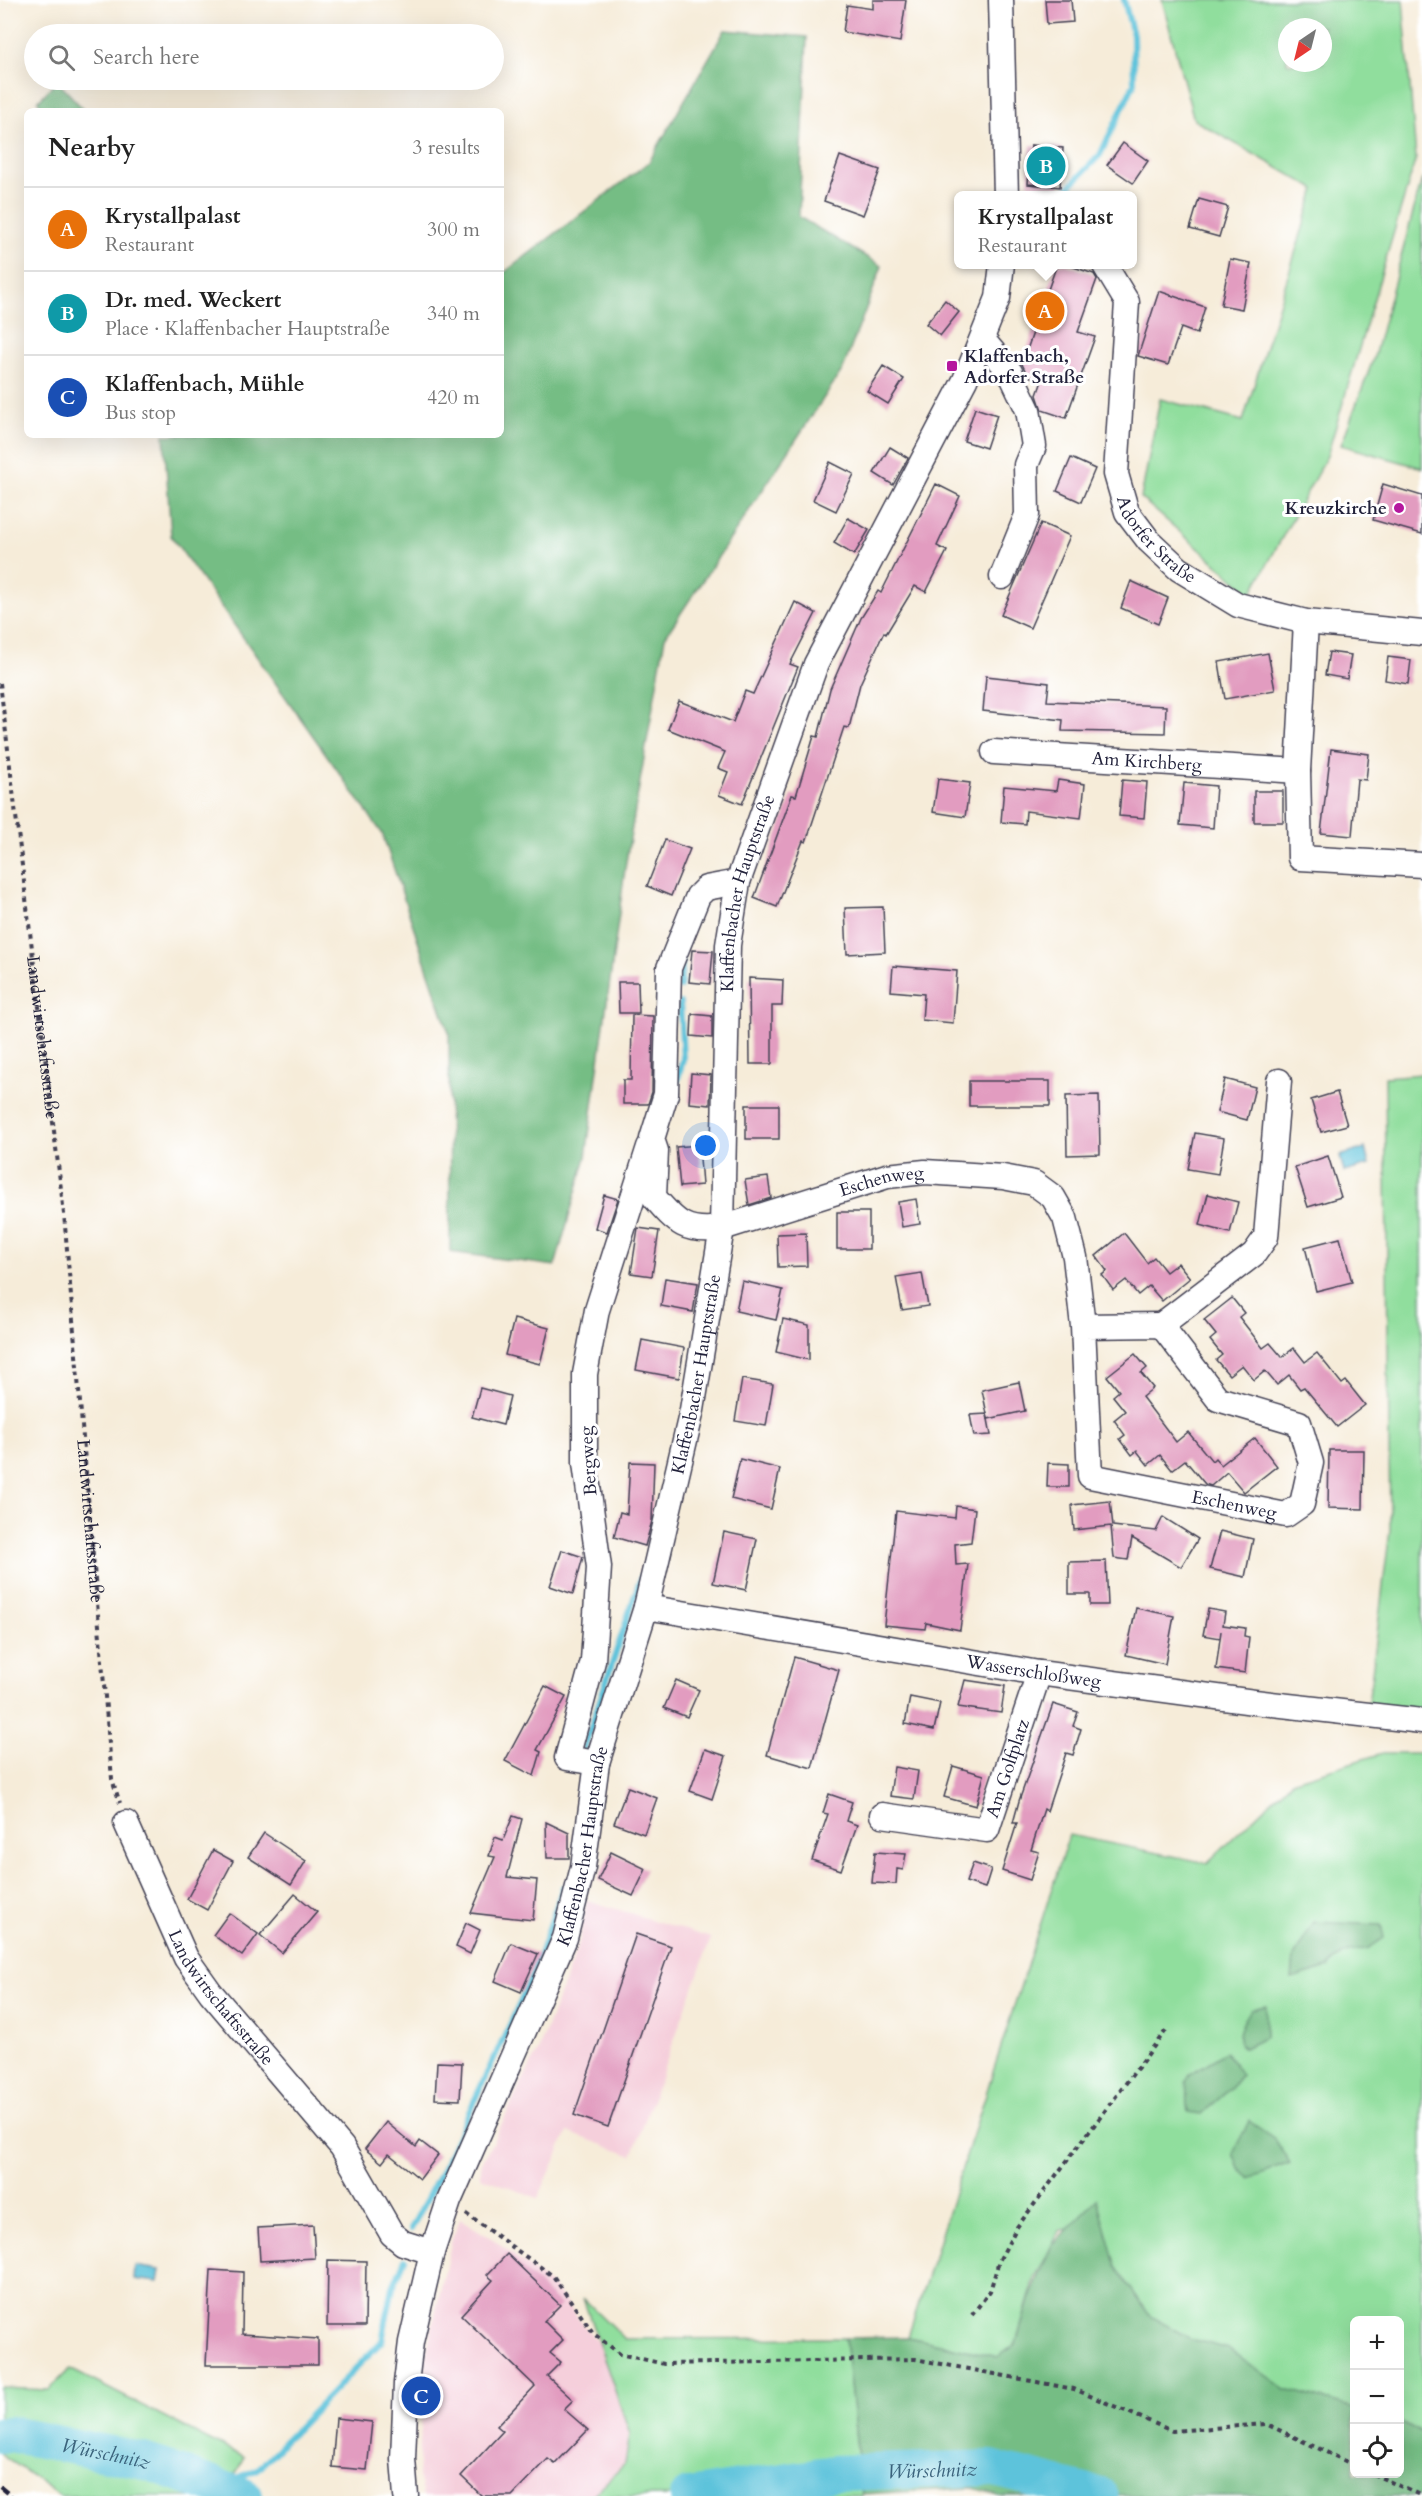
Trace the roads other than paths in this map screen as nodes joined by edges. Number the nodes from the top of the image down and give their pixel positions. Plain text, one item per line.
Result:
1 (1001, 0) edge
2 (1006, 191) edge
3 (1001, 269) edge
4 (1107, 269) edge
5 (983, 340) junction
6 (1002, 577) dead end
7 (1306, 622) junction
8 (1422, 633) edge
9 (994, 752) dead end
10 (1298, 771) junction
11 (1422, 865) edge
12 (738, 882) junction
13 (1280, 1081) dead end
14 (652, 1139) junction
15 (711, 1229) junction
16 (1161, 1325) junction
17 (1083, 1326) junction
18 (646, 1607) junction
19 (1039, 1673) junction
20 (1422, 1721) edge
21 (597, 1763) junction
22 (882, 1815) dead end
23 (126, 1822) road end
24 (432, 2252) junction
25 (406, 2496) edge

1 - 2 street
3 - 5 street, Klaffenbacher Hauptstraße
4 - 7 street, Adorfer Straße
5 - 6 street
5 - 12 street, Klaffenbacher Hauptstraße
7 - 8 street, Adorfer Straße
7 - 10 street
9 - 10 street, Am Kirchberg
10 - 11 street
12 - 14 street, Bergweg
12 - 15 street, Klaffenbacher Hauptstraße
13 - 16 street
14 - 15 street, Bergweg
14 - 21 street, Bergweg
15 - 17 street, Eschenweg
15 - 18 street, Klaffenbacher Hauptstraße
16 - 17 street
16 - 17 street, Eschenweg
18 - 19 street, Wasserschloßweg
18 - 21 street, Klaffenbacher Hauptstraße
19 - 20 street, Wasserschloßweg
19 - 22 street, Am Golfplatz
21 - 24 street, Klaffenbacher Hauptstraße
23 - 24 street, Landwirtschaftsstraße
24 - 25 street, Klaffenbacher Hauptstraße

